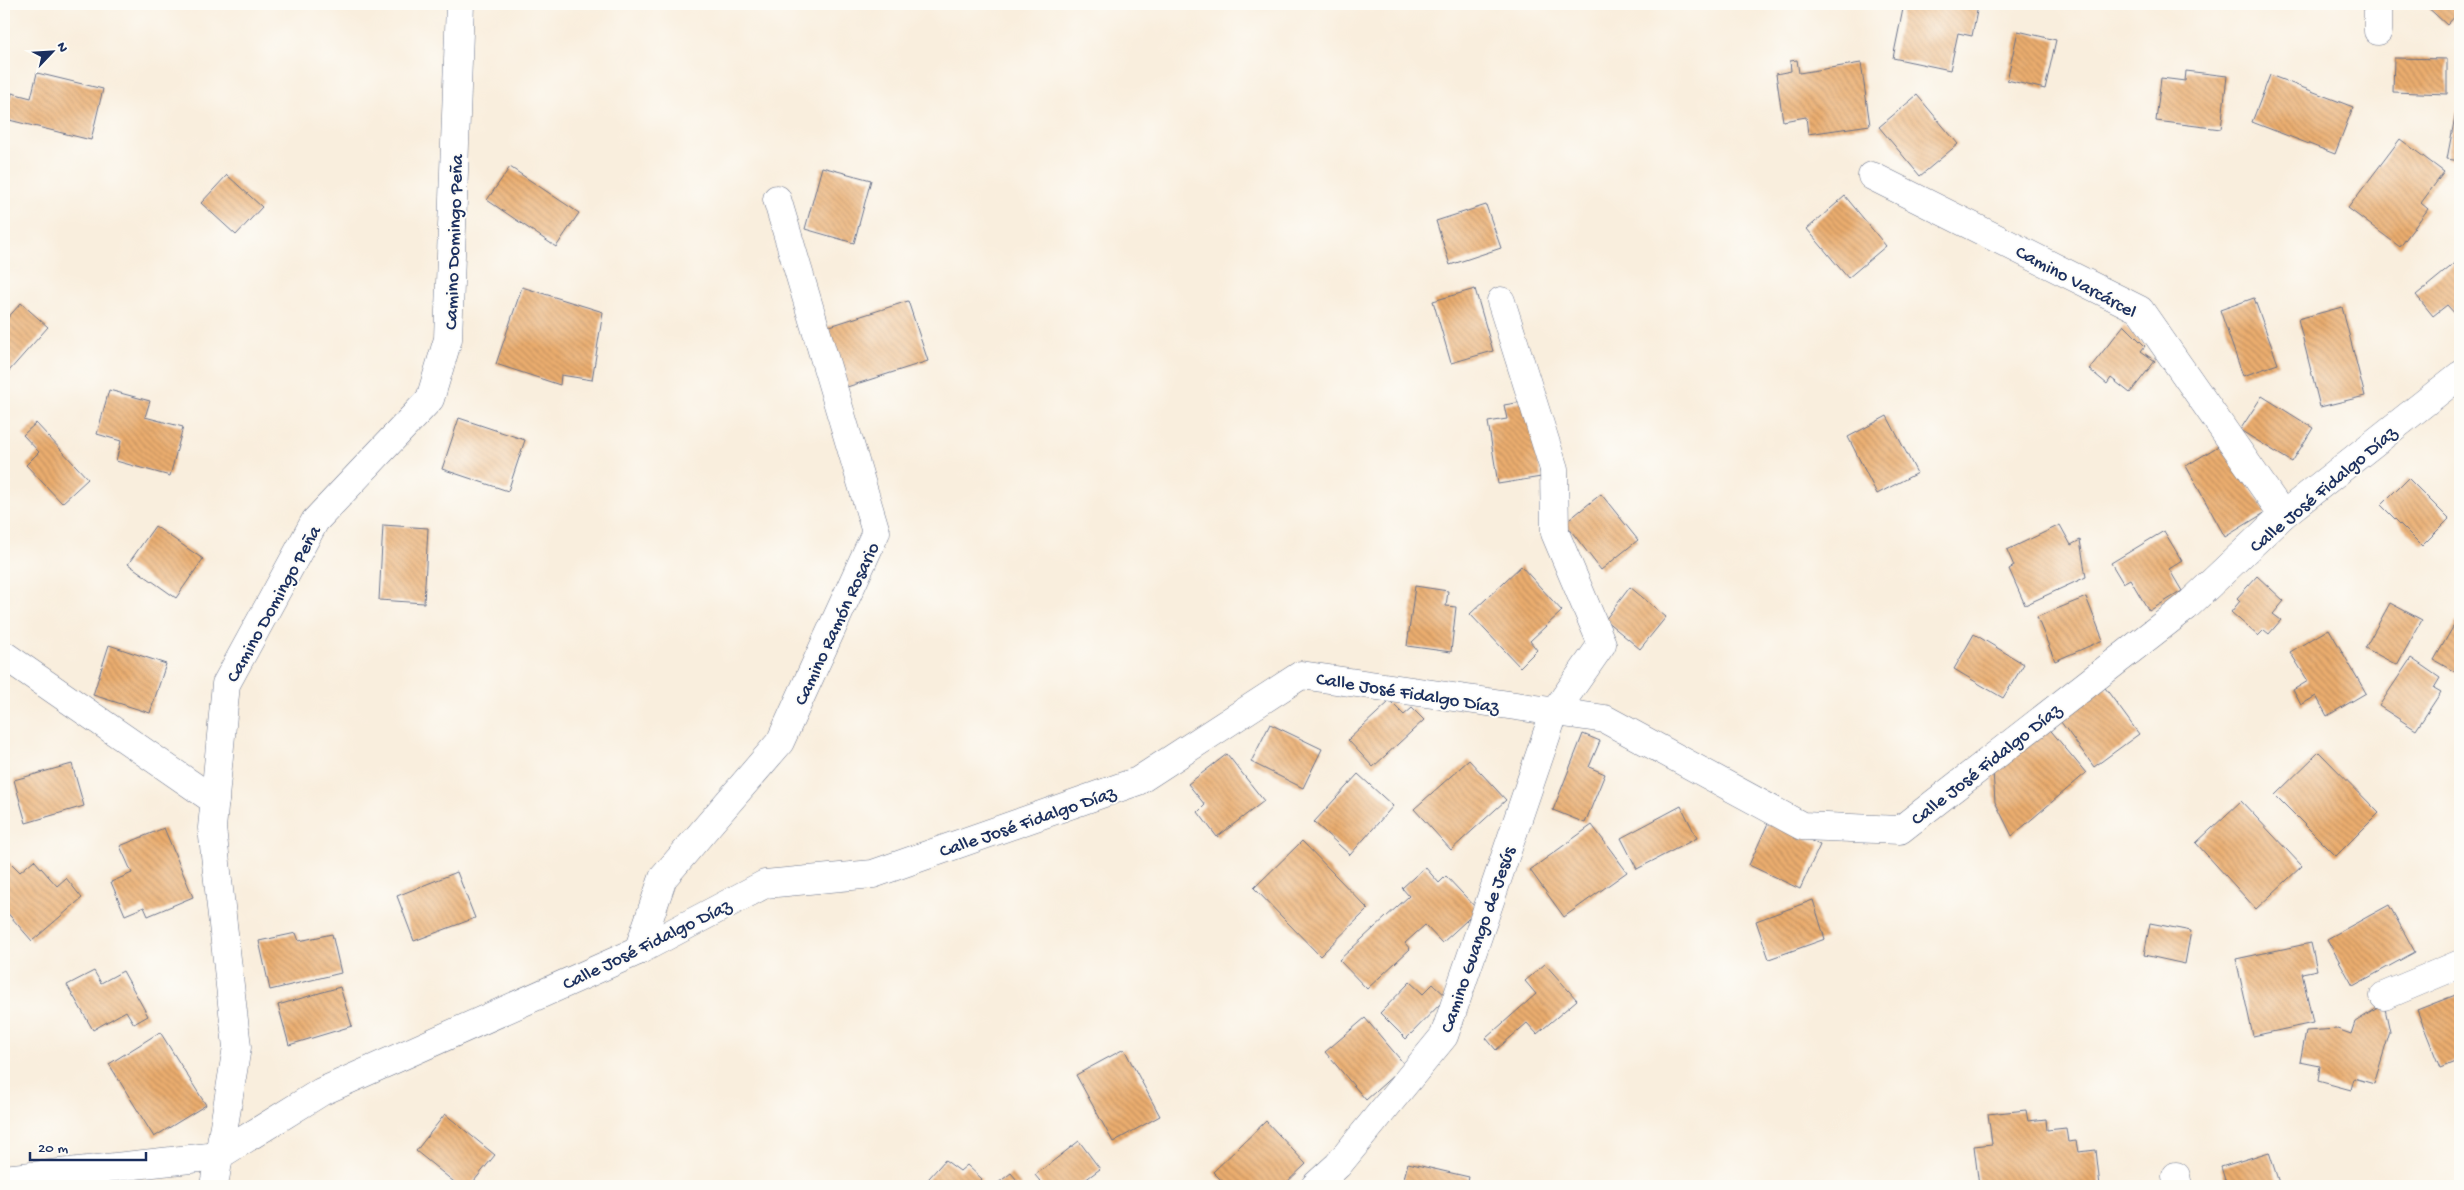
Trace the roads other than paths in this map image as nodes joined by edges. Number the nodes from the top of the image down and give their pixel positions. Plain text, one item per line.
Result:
1 (460, 4) edge
2 (2378, 4) edge
3 (2378, 31) dead end
4 (1872, 176) dead end
5 (777, 199) dead end
6 (1501, 301) dead end
7 (2460, 375) edge
8 (2284, 515) junction
9 (4, 655) edge
10 (1554, 713) junction
11 (215, 801) junction
12 (638, 951) junction
13 (2460, 964) edge
14 (2384, 996) dead end
15 (218, 1156) junction
16 (4, 1179) edge
17 (214, 1186) edge
18 (1315, 1186) edge

1 - 11 street, Camino Domingo Peña
2 - 3 street
4 - 8 street, Camino Varcárcel
5 - 12 street, Camino Ramón Rosario
6 - 10 street, Camino Guango de Jesús
7 - 8 street, Calle José Fidalgo Díaz
8 - 10 street, Calle José Fidalgo Díaz
9 - 11 street
10 - 12 street, Calle José Fidalgo Díaz
10 - 18 street, Camino Guango de Jesús
11 - 15 street, Camino Domingo Peña
12 - 15 street, Calle José Fidalgo Díaz
13 - 14 street
15 - 16 street
15 - 17 street, Camino Domingo Peña

